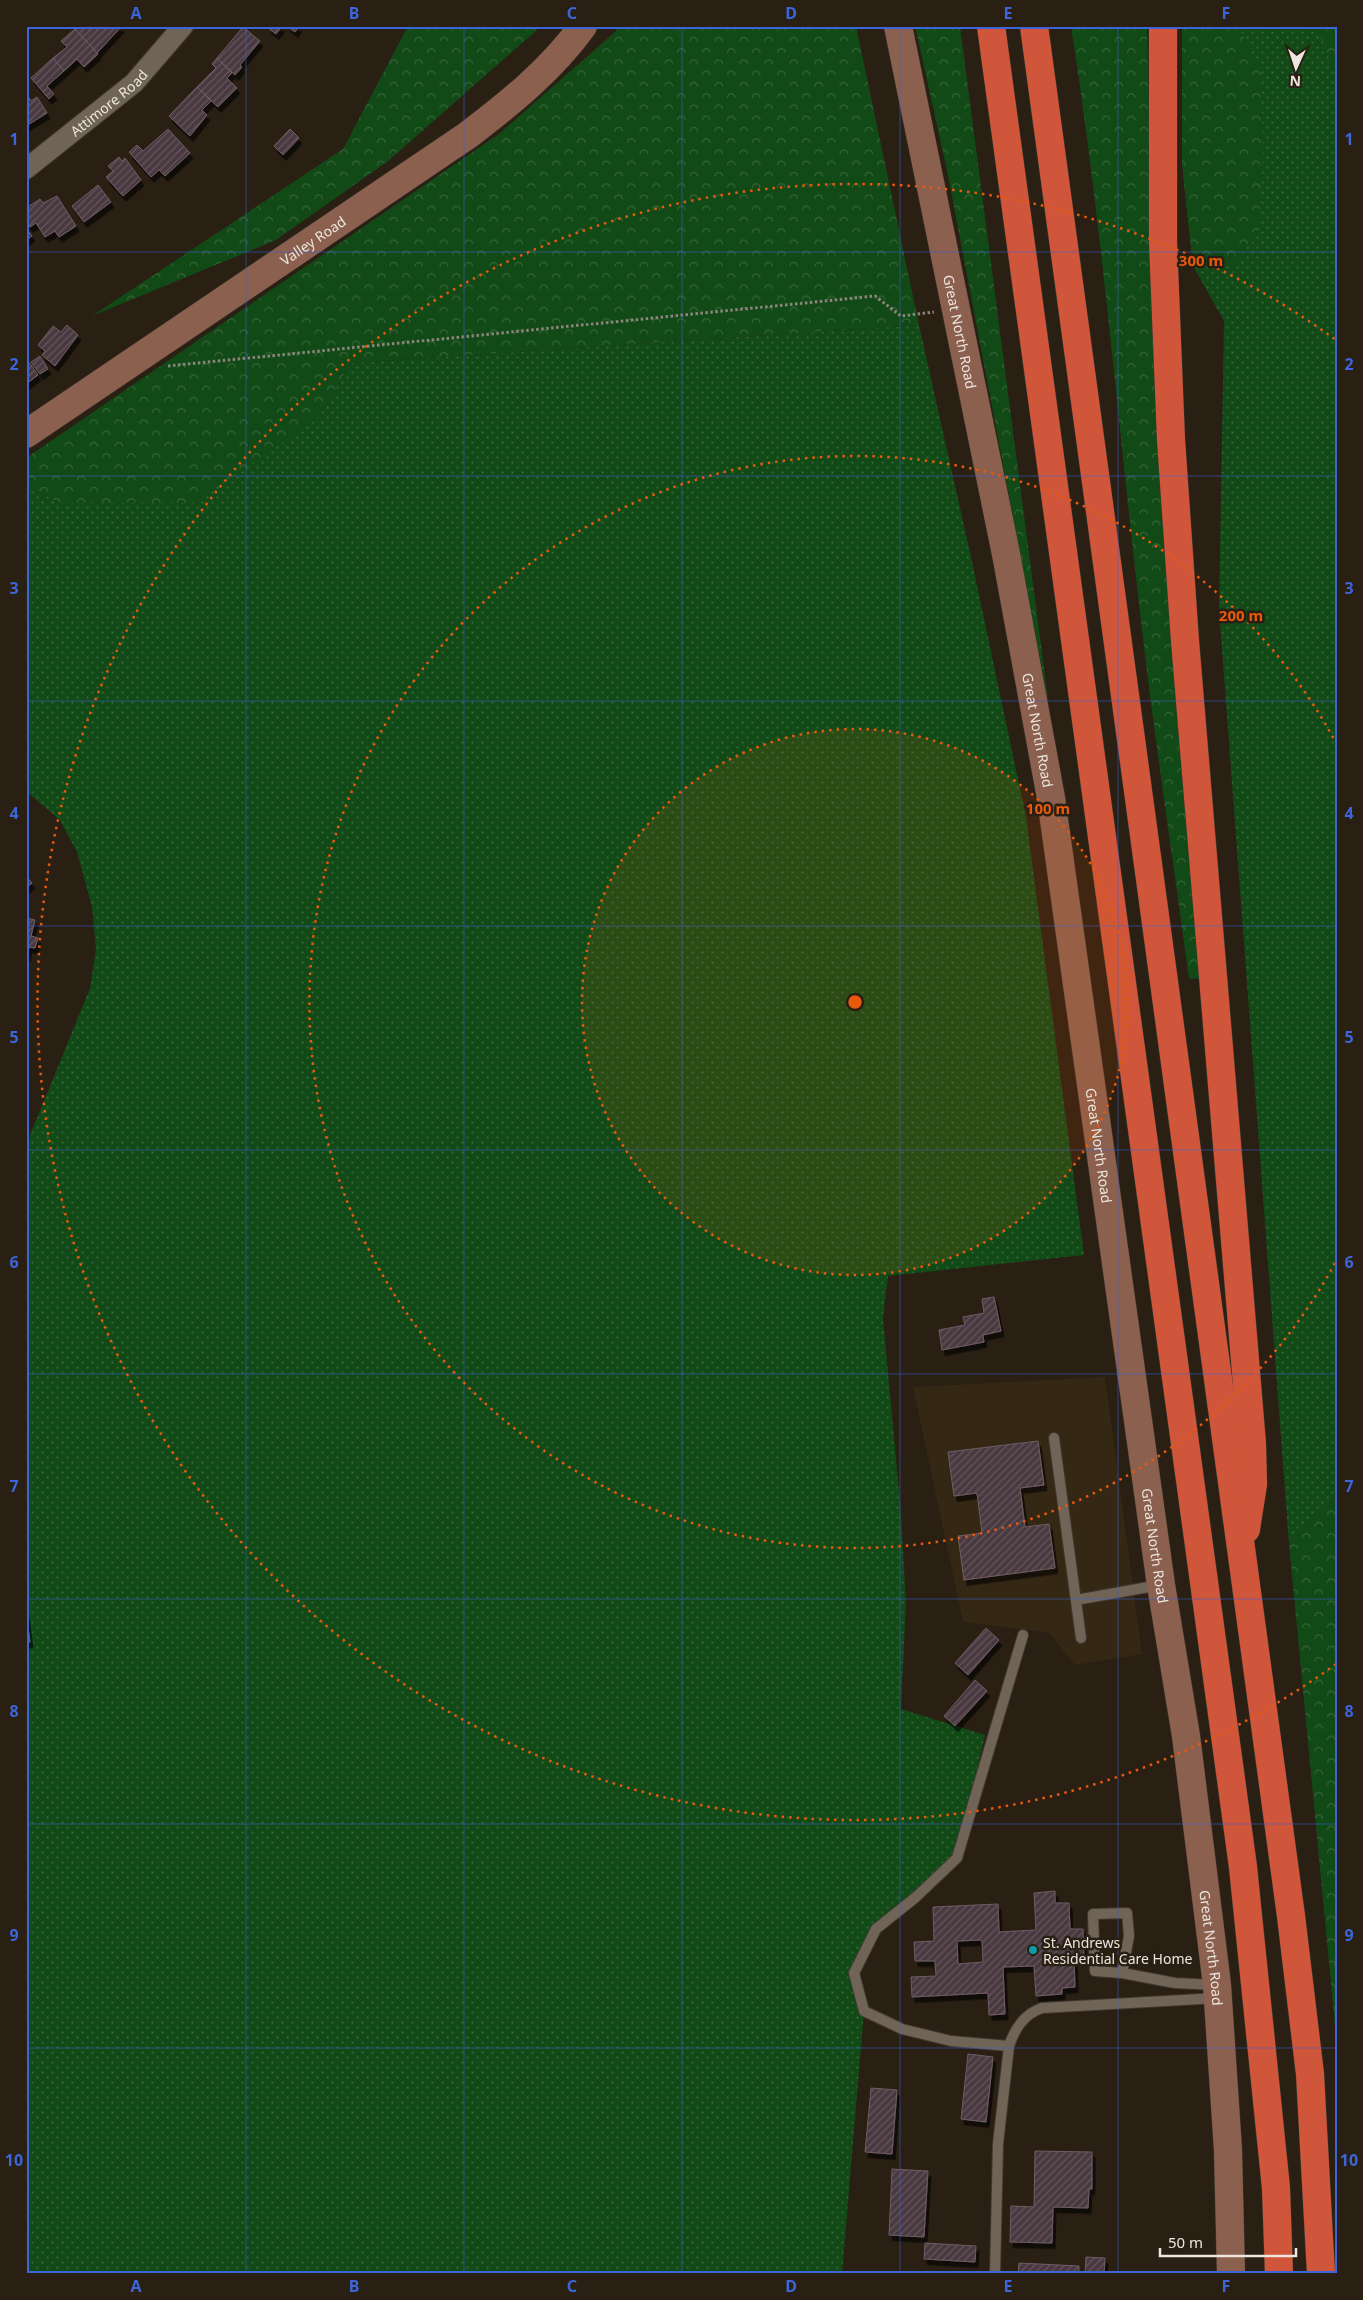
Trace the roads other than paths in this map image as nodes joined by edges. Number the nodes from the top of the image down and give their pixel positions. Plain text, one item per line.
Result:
1 (183, 26) edge
2 (583, 26) edge
3 (898, 26) edge
4 (991, 26) edge
5 (1034, 26) edge
6 (1163, 26) edge
7 (26, 169) edge
8 (26, 434) edge
9 (1054, 1438) dead end
10 (1242, 1560) junction
11 (1161, 1585) junction
12 (1076, 1600) junction
13 (1022, 1635) dead end
14 (1081, 1638) dead end
15 (1122, 1972) junction
16 (1218, 1991) junction
17 (1009, 2046) junction
18 (995, 2274) edge
19 (1231, 2274) edge
20 (1279, 2274) edge
21 (1321, 2274) edge

1 - 7 street, Attimore Road
2 - 8 main road, Valley Road
3 - 11 main road, Great North Road
4 - 20 highway
5 - 10 highway
6 - 10 highway
9 - 12 lane
10 - 21 highway
11 - 12 lane
11 - 16 main road, Great North Road
12 - 14 lane
13 - 17 lane
15 - 15 lane
15 - 16 lane
16 - 17 lane
16 - 19 main road, Great North Road
17 - 18 lane

